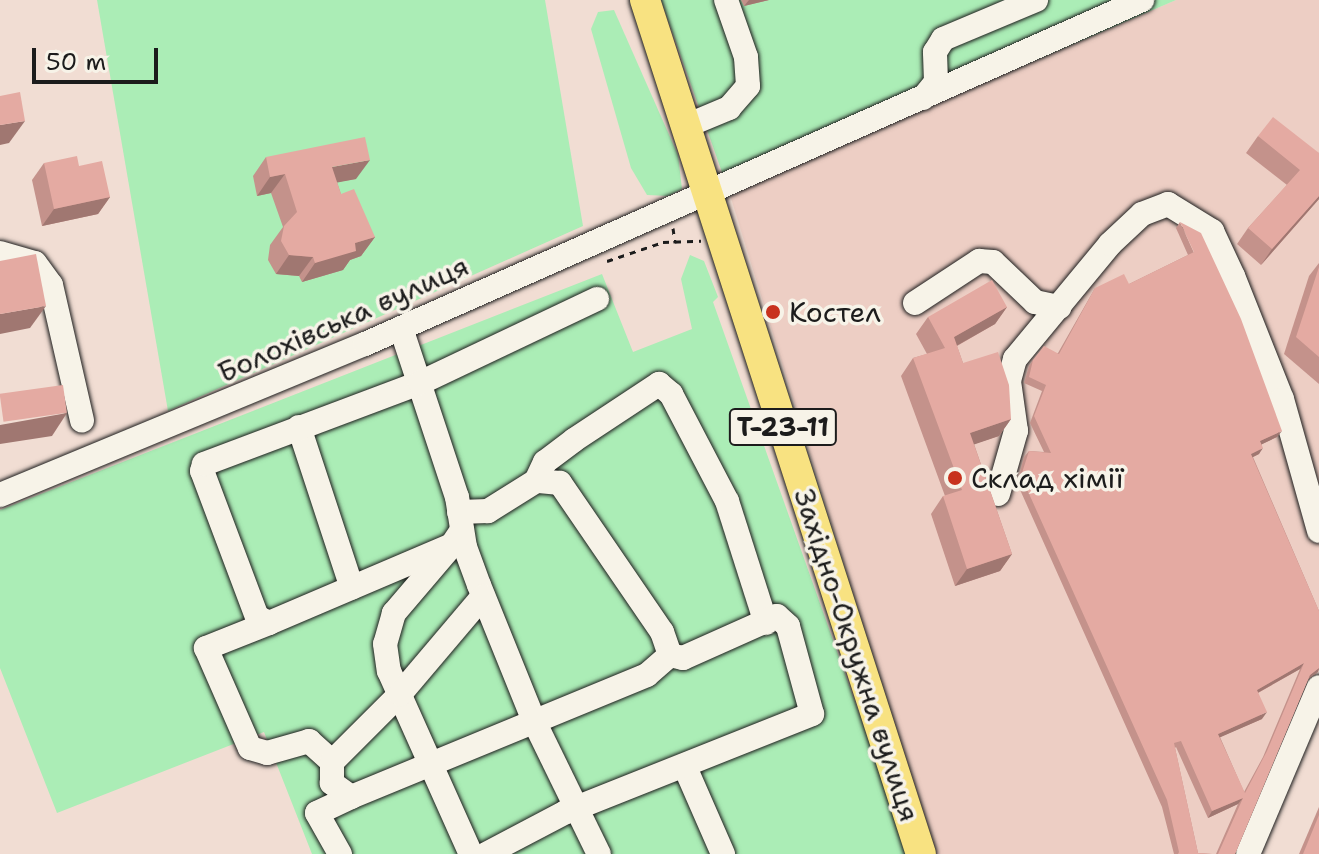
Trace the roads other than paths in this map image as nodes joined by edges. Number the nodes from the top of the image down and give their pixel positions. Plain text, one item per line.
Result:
1 (645, 0) edge
2 (726, 0) edge
3 (1036, 0) edge
4 (1142, 0) edge
5 (946, 79) junction
6 (686, 126) junction
7 (707, 192) junction
8 (0, 253) edge
9 (597, 299) dead end
10 (915, 303) dead end
11 (1059, 307) junction
12 (401, 328) junction
13 (420, 383) junction
14 (82, 420) dead end
15 (299, 427) junction
16 (536, 481) junction
17 (998, 494) dead end
18 (0, 495) edge
19 (458, 529) junction
20 (1319, 531) edge
21 (352, 588) junction
22 (483, 596) junction
23 (269, 623) junction
24 (766, 623) junction
25 (670, 655) junction
26 (1319, 687) edge
27 (400, 694) junction
28 (534, 721) junction
29 (332, 762) junction
30 (433, 764) junction
31 (685, 767) junction
32 (351, 797) junction
33 (577, 809) junction
34 (340, 854) edge
35 (471, 854) edge
36 (486, 854) edge
37 (599, 854) edge
38 (723, 854) edge
39 (921, 854) edge
40 (1248, 854) edge

1 - 6 main road
2 - 6 street
3 - 5 street
4 - 5 street, Болохівська вулиця
5 - 7 street, Болохівська вулиця
6 - 7 main road
7 - 12 street, Болохівська вулиця
7 - 39 main road, Західно-Окружна вулиця / Т-23-11
8 - 14 street
9 - 13 street
10 - 11 street
11 - 17 street
11 - 20 street
12 - 13 street
12 - 18 street, Болохівська вулиця
13 - 15 street
13 - 19 street
15 - 21 street
15 - 23 street
16 - 19 street
16 - 24 street
16 - 25 street
19 - 21 street
19 - 22 street
19 - 27 street
21 - 23 street
22 - 27 street
22 - 28 street
23 - 29 street
24 - 25 street
24 - 31 street
25 - 28 street
26 - 40 street
27 - 29 street
27 - 30 street
28 - 30 street
28 - 33 street
29 - 32 street
30 - 32 street
30 - 35 street
31 - 33 street
31 - 38 street
32 - 34 street
33 - 36 street
33 - 37 street

